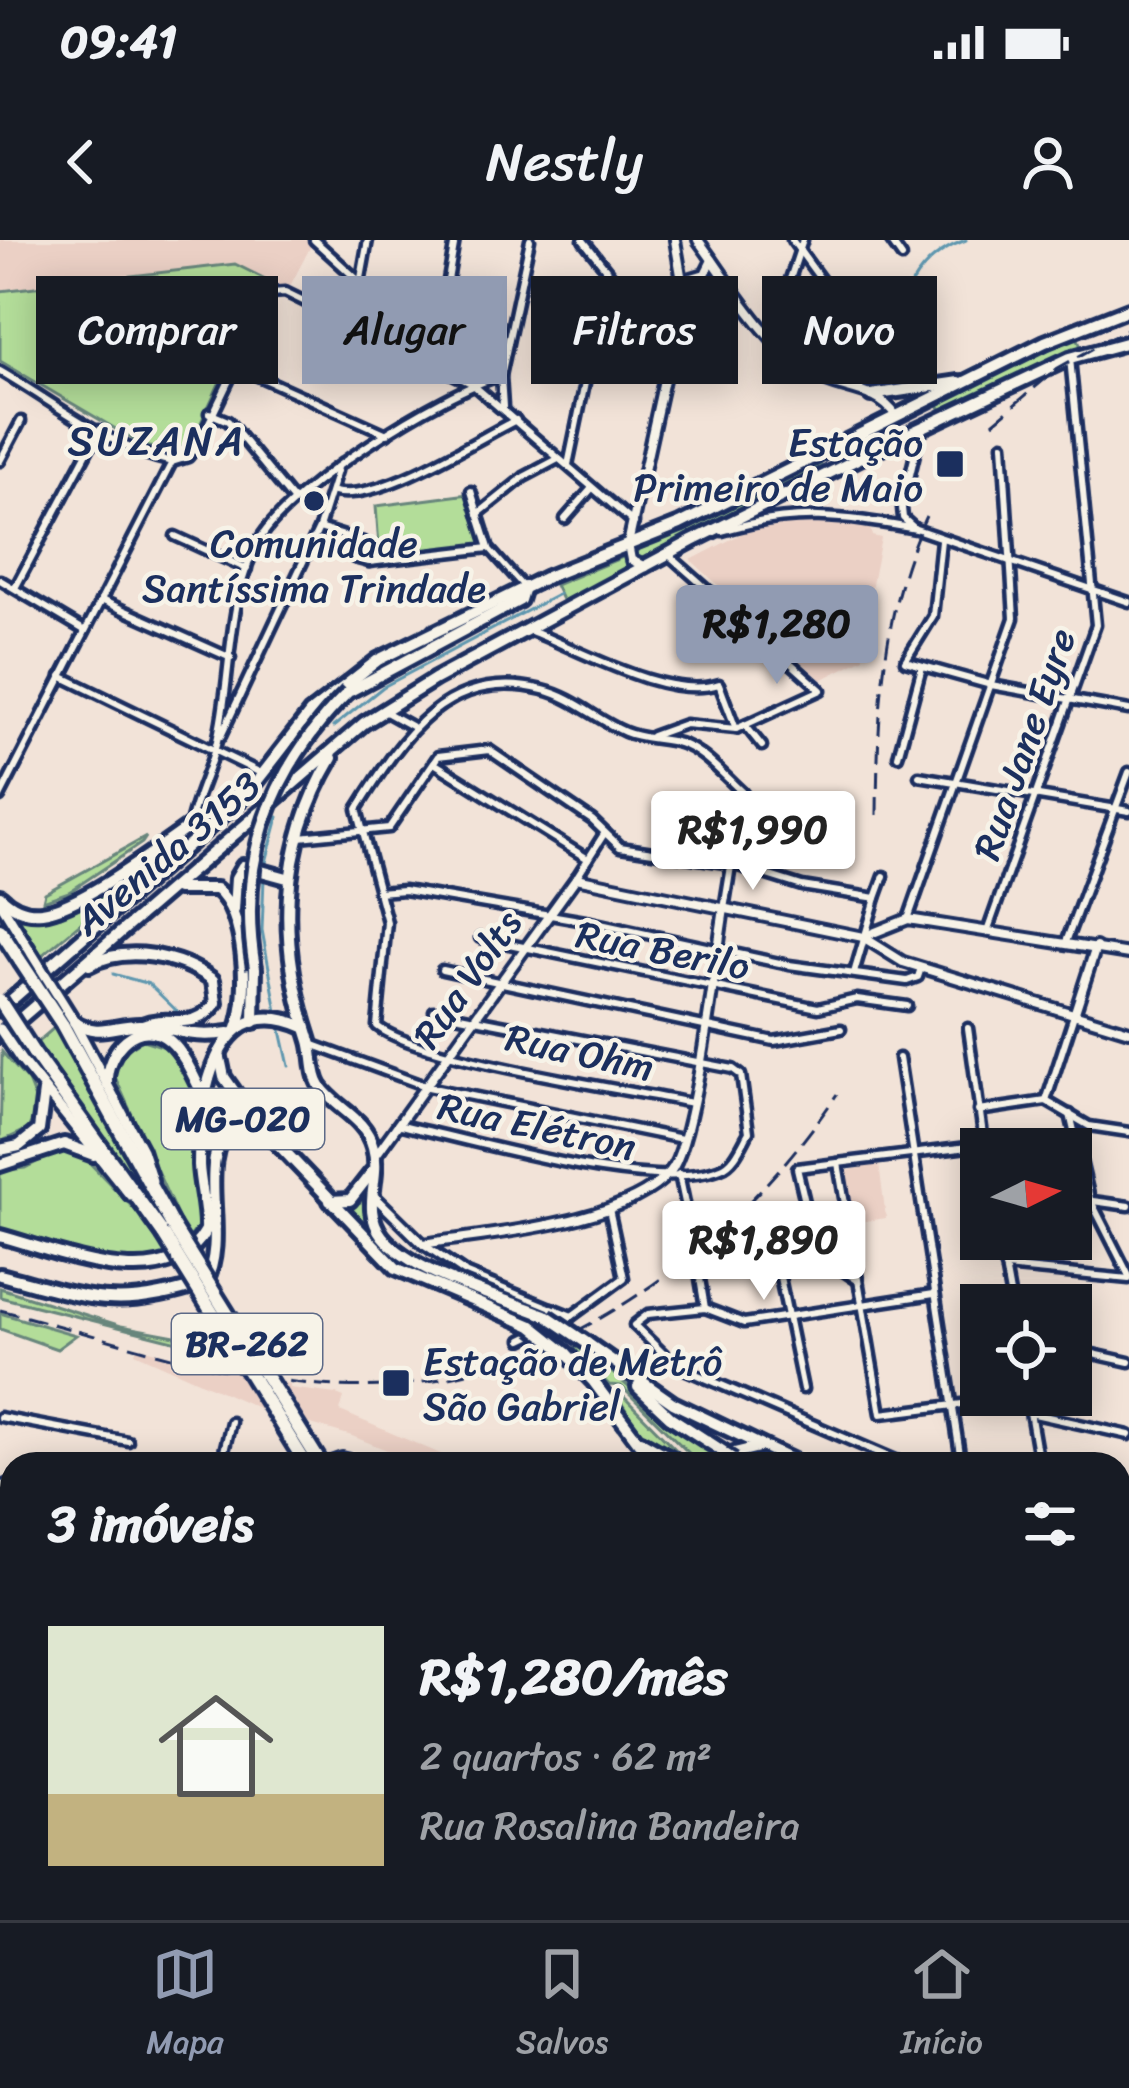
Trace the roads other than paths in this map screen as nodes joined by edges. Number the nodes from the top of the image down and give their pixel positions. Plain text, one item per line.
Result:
1 (368, 240) edge
2 (455, 240) edge
3 (530, 240) edge
4 (584, 240) edge
5 (675, 240) edge
6 (698, 240) edge
7 (792, 240) edge
8 (803, 240) edge
9 (890, 240) edge
10 (314, 241) edge
11 (800, 251) junction
12 (902, 256) dead end
13 (712, 259) junction
14 (608, 272) junction
15 (351, 276) edge
16 (361, 276) edge
17 (449, 276) edge
18 (611, 276) edge
19 (681, 276) edge
20 (698, 276) edge
21 (791, 276) edge
22 (738, 303) edge
23 (1129, 309) edge
24 (750, 310) junction
25 (762, 325) edge
26 (1129, 342) edge
27 (507, 348) edge
28 (1070, 358) junction
29 (0, 371) edge
30 (974, 379) junction
31 (224, 384) edge
32 (275, 384) edge
33 (470, 384) edge
34 (473, 384) edge
35 (501, 384) edge
36 (665, 384) edge
37 (839, 384) edge
38 (865, 393) junction
39 (904, 394) junction
40 (915, 409) junction
41 (503, 410) junction
42 (209, 413) junction
43 (897, 418) junction
44 (516, 420) junction
45 (21, 421) dead end
46 (921, 429) junction
47 (99, 430) junction
48 (387, 434) junction
49 (1003, 443) dead end
50 (560, 458) junction
51 (0, 461) edge
52 (172, 461) junction
53 (568, 465) junction
54 (337, 471) junction
55 (817, 478) junction
56 (592, 488) junction
57 (471, 491) dead end
58 (334, 492) junction
59 (294, 501) junction
60 (902, 508) junction
61 (478, 514) junction
62 (565, 519) dead end
63 (634, 523) junction
64 (884, 524) junction
65 (319, 528) junction
66 (916, 529) junction
67 (175, 536) dead end
68 (352, 538) junction
69 (941, 540) junction
70 (692, 541) junction
71 (628, 544) junction
72 (489, 548) junction
73 (668, 553) junction
74 (369, 562) junction
75 (1013, 563) junction
76 (646, 567) junction
77 (247, 569) junction
78 (0, 580) edge
79 (524, 587) junction
80 (14, 588) junction
81 (1095, 590) junction
82 (101, 600) junction
83 (1129, 602) edge
84 (84, 630) junction
85 (531, 631) junction
86 (231, 658) junction
87 (922, 667) junction
88 (61, 676) junction
89 (991, 685) junction
90 (1068, 699) junction
91 (1129, 710) edge
92 (380, 714) junction
93 (411, 726) junction
94 (740, 727) junction
95 (650, 737) junction
96 (762, 746) dead end
97 (215, 747) junction
98 (337, 750) junction
99 (898, 756) dead end
100 (436, 759) junction
101 (0, 766) edge
102 (14, 772) junction
103 (1129, 772) edge
104 (919, 776) dead end
105 (262, 777) junction
106 (958, 783) junction
107 (1034, 796) junction
108 (0, 797) edge
109 (1114, 808) junction
110 (1129, 811) edge
111 (190, 824) junction
112 (359, 830) junction
113 (604, 834) junction
114 (300, 837) junction
115 (588, 859) junction
116 (732, 864) junction
117 (884, 876) dead end
118 (286, 878) junction
119 (576, 878) junction
120 (377, 892) junction
121 (168, 893) junction
122 (0, 898) edge
123 (876, 898) junction
124 (724, 909) junction
125 (234, 912) junction
126 (547, 917) junction
127 (908, 920) junction
128 (881, 928) junction
129 (988, 929) junction
130 (0, 930) edge
131 (863, 937) junction
132 (480, 938) dead end
133 (1066, 942) junction
134 (879, 947) junction
135 (1096, 947) junction
136 (717, 949) junction
137 (524, 951) junction
138 (1129, 954) edge
139 (27, 958) junction
140 (921, 968) junction
141 (442, 970) dead end
142 (75, 971) junction
143 (854, 973) junction
144 (502, 982) junction
145 (712, 988) junction
146 (0, 1006) edge
147 (907, 1006) dead end
148 (434, 1011) dead end
149 (1074, 1016) junction
150 (476, 1019) junction
151 (69, 1021) junction
152 (260, 1021) junction
153 (706, 1024) junction
154 (142, 1025) junction
155 (304, 1027) junction
156 (968, 1028) dead end
157 (841, 1029) dead end
158 (233, 1030) junction
159 (1129, 1031) edge
160 (0, 1032) edge
161 (311, 1044) junction
162 (219, 1050) junction
163 (452, 1054) junction
164 (27, 1056) junction
165 (899, 1058) dead end
166 (699, 1063) junction
167 (107, 1083) junction
168 (428, 1087) junction
169 (44, 1092) junction
170 (206, 1101) junction
171 (1046, 1101) junction
172 (691, 1103) junction
173 (978, 1111) junction
174 (1070, 1114) junction
175 (253, 1118) junction
176 (400, 1125) junction
177 (981, 1128) edge
178 (1073, 1128) edge
179 (1129, 1132) edge
180 (682, 1139) junction
181 (0, 1150) edge
182 (960, 1150) edge
183 (913, 1155) junction
184 (94, 1156) junction
185 (375, 1161) junction
186 (838, 1163) junction
187 (0, 1166) edge
188 (679, 1174) junction
189 (662, 1179) junction
190 (372, 1190) junction
191 (1092, 1199) edge
192 (159, 1203) junction
193 (685, 1203) dead end
194 (1092, 1203) edge
195 (334, 1206) junction
196 (1129, 1206) edge
197 (610, 1209) junction
198 (766, 1209) dead end
199 (370, 1215) junction
200 (154, 1220) junction
201 (399, 1226) junction
202 (168, 1230) junction
203 (0, 1236) edge
204 (423, 1244) junction
205 (1004, 1260) edge
206 (697, 1261) dead end
207 (1005, 1268) junction
208 (464, 1272) joint
209 (0, 1274) edge
210 (1129, 1277) edge
211 (857, 1280) junction
212 (1008, 1284) edge
213 (934, 1294) junction
214 (861, 1305) junction
215 (705, 1307) junction
216 (549, 1312) junction
217 (572, 1316) junction
218 (788, 1317) junction
219 (522, 1340) dead end
220 (1092, 1354) edge
221 (1129, 1362) edge
222 (628, 1375) junction
223 (803, 1389) dead end
224 (960, 1405) edge
225 (953, 1406) junction
226 (1031, 1416) edge
227 (1043, 1416) edge
228 (0, 1417) edge
229 (231, 1422) dead end
230 (1129, 1436) edge
231 (638, 1440) junction
232 (128, 1441) dead end
233 (763, 1447) junction
234 (224, 1452) edge
235 (299, 1452) edge
236 (315, 1452) edge
237 (646, 1452) edge
238 (660, 1452) edge
239 (721, 1452) edge
240 (739, 1452) edge
241 (774, 1452) edge
242 (877, 1452) edge
243 (960, 1452) edge
244 (1037, 1452) edge

1 - 16 street
2 - 17 street
3 - 27 street
4 - 14 street
5 - 19 street
6 - 13 street
7 - 11 street
8 - 11 street
9 - 12 street
10 - 15 street
11 - 21 street
11 - 38 street
13 - 20 street
13 - 24 street
14 - 18 street
14 - 53 street
22 - 24 street
23 - 30 highway
24 - 25 street
26 - 28 highway
28 - 46 highway
28 - 81 street, Rua Jane Eyre
29 - 47 street
30 - 39 highway
30 - 40 highway
31 - 42 street
32 - 48 street
33 - 48 street
34 - 41 street
35 - 41 street
36 - 63 street
37 - 38 street
38 - 39 highway
38 - 43 street
39 - 40 highway
40 - 43 highway
40 - 46 highway
41 - 44 street
42 - 52 street
42 - 59 street
43 - 55 highway
43 - 71 highway
44 - 50 street
44 - 58 street
45 - 51 street
46 - 55 highway
46 - 60 street
47 - 52 street
47 - 80 street
48 - 54 street
49 - 75 street
50 - 53 street
50 - 61 street
52 - 82 street
53 - 56 street
54 - 58 street
54 - 59 street
55 - 70 highway, Avenida 3153
56 - 62 street
56 - 63 street
57 - 61 street
58 - 65 street
59 - 77 street
60 - 64 street
60 - 66 street
61 - 72 street
63 - 71 street
64 - 66 street
64 - 70 street
65 - 68 street
65 - 97 street
66 - 69 street
67 - 77 street
68 - 74 street
68 - 74 street
69 - 75 street
69 - 87 street
70 - 73 highway, Avenida 3153
71 - 76 street
71 - 79 highway
72 - 74 street
72 - 79 street
73 - 76 highway, Avenida 3153
73 - 94 street
75 - 81 street
75 - 89 street
76 - 85 highway, Avenida 3153
77 - 86 street
78 - 80 street
79 - 105 highway
79 - 152 highway, bridge
80 - 84 street
81 - 83 street
81 - 90 street, Rua Jane Eyre
82 - 84 street
82 - 86 street
84 - 88 street
85 - 92 highway, Avenida 3153
85 - 94 street
86 - 97 street
87 - 89 street
87 - 99 street
88 - 97 street
88 - 102 street
89 - 90 street
89 - 106 street
90 - 91 street
90 - 107 street, Rua Jane Eyre
92 - 93 street
92 - 98 highway, Avenida 3153
93 - 95 street
93 - 112 street
94 - 95 street
94 - 96 street
95 - 116 street
97 - 105 street
97 - 111 street
98 - 114 highway
98 - 121 highway, Avenida 3153
100 - 112 street
100 - 113 street
100 - 115 street
101 - 102 street
102 - 108 street
103 - 109 street
104 - 106 street
105 - 111 highway
105 - 146 highway, Avenida 3153
106 - 107 street
106 - 127 street
107 - 109 street
107 - 129 street, Rua Jane Eyre
109 - 110 street
109 - 133 street
111 - 122 highway
112 - 114 street
112 - 120 street, Rua Ohm
113 - 115 street, Rua Volts
113 - 116 street
114 - 118 highway
115 - 119 street, Rua Volts
116 - 123 street
116 - 124 street
117 - 123 street
118 - 125 highway
118 - 155 highway
119 - 124 street
119 - 126 street, Rua Volts
120 - 126 street
120 - 163 street, Rua Ohm
121 - 125 highway
121 - 142 highway, Avenida 3153
122 - 139 main road, BR-262
123 - 131 street
124 - 131 street
124 - 136 street
125 - 158 highway
126 - 136 street
126 - 137 street, Rua Volts
127 - 128 street
127 - 129 street
128 - 131 street
128 - 134 street
129 - 133 street
130 - 139 highway, BR-262
131 - 134 street
131 - 143 street
132 - 137 street, Rua Berilo
133 - 135 street
134 - 140 street
135 - 138 street
135 - 149 street
136 - 143 street
136 - 145 street
137 - 144 street, Rua Volts
137 - 145 street, Rua Berilo
139 - 151 highway, BR-262, bridge
140 - 143 street
140 - 149 street
141 - 144 street
142 - 154 highway
142 - 160 highway, Avenida 3153
144 - 150 street, Rua Volts
144 - 153 street
145 - 147 street, Rua Berilo
145 - 153 street
146 - 164 highway, BR-262, bridge
148 - 150 street
149 - 159 street
149 - 171 street
150 - 163 street, Rua Volts
150 - 166 street
151 - 154 highway
151 - 167 main road, BR-262
151 - 192 highway, BR-262
152 - 155 highway
152 - 158 highway
153 - 157 street
153 - 166 street
154 - 158 highway
155 - 161 highway
156 - 173 street
158 - 162 highway
160 - 164 main road, BR-262, bridge
161 - 168 street
161 - 185 highway, MG-020
162 - 170 highway
162 - 175 highway, MG-020
163 - 168 street, Rua Volts
163 - 172 street, Rua Ohm
164 - 169 main road, BR-262
164 - 200 highway, BR-262
165 - 183 street
166 - 172 street
166 - 188 street
167 - 170 highway
167 - 192 main road, BR-262
168 - 176 street, Rua Volts
168 - 180 street
169 - 181 highway
169 - 184 main road, BR-262
170 - 203 highway, MG-020
171 - 173 street
171 - 174 street
172 - 180 street
173 - 177 street
174 - 178 street
174 - 179 street
175 - 195 highway, MG-020
175 - 209 highway, MG-020
176 - 185 street, Rua Volts
176 - 189 street, Rua Elétron
180 - 189 street
182 - 183 street
183 - 186 street
183 - 213 street
184 - 187 highway
184 - 200 main road, BR-262
185 - 190 highway, MG-020
185 - 195 highway, MG-020
186 - 211 street
186 - 211 street
188 - 189 street
188 - 193 street
189 - 197 street
190 - 199 highway, MG-020
190 - 201 street
191 - 196 street
192 - 202 highway, BR-262
194 - 210 street
195 - 231 highway, MG-020, bridge
197 - 204 street
197 - 217 street
198 - 218 street
199 - 201 street
199 - 216 highway
200 - 202 highway, BR-262
201 - 204 street
202 - 235 highway, BR-262, bridge
202 - 236 highway, BR-262, bridge
204 - 208 street
205 - 207 street
206 - 215 street
207 - 210 street
207 - 212 street
208 - 216 street
211 - 214 street
213 - 214 street
213 - 225 street
214 - 218 street
214 - 225 street
215 - 218 street
215 - 242 street
216 - 217 street
216 - 222 highway, bridge
217 - 219 street
218 - 223 street
220 - 221 street
222 - 233 highway
222 - 239 highway
224 - 225 street
225 - 243 street
226 - 244 street
227 - 230 street
228 - 232 street
229 - 234 street
231 - 237 highway, MG-020
231 - 238 highway
233 - 240 highway
233 - 241 highway

